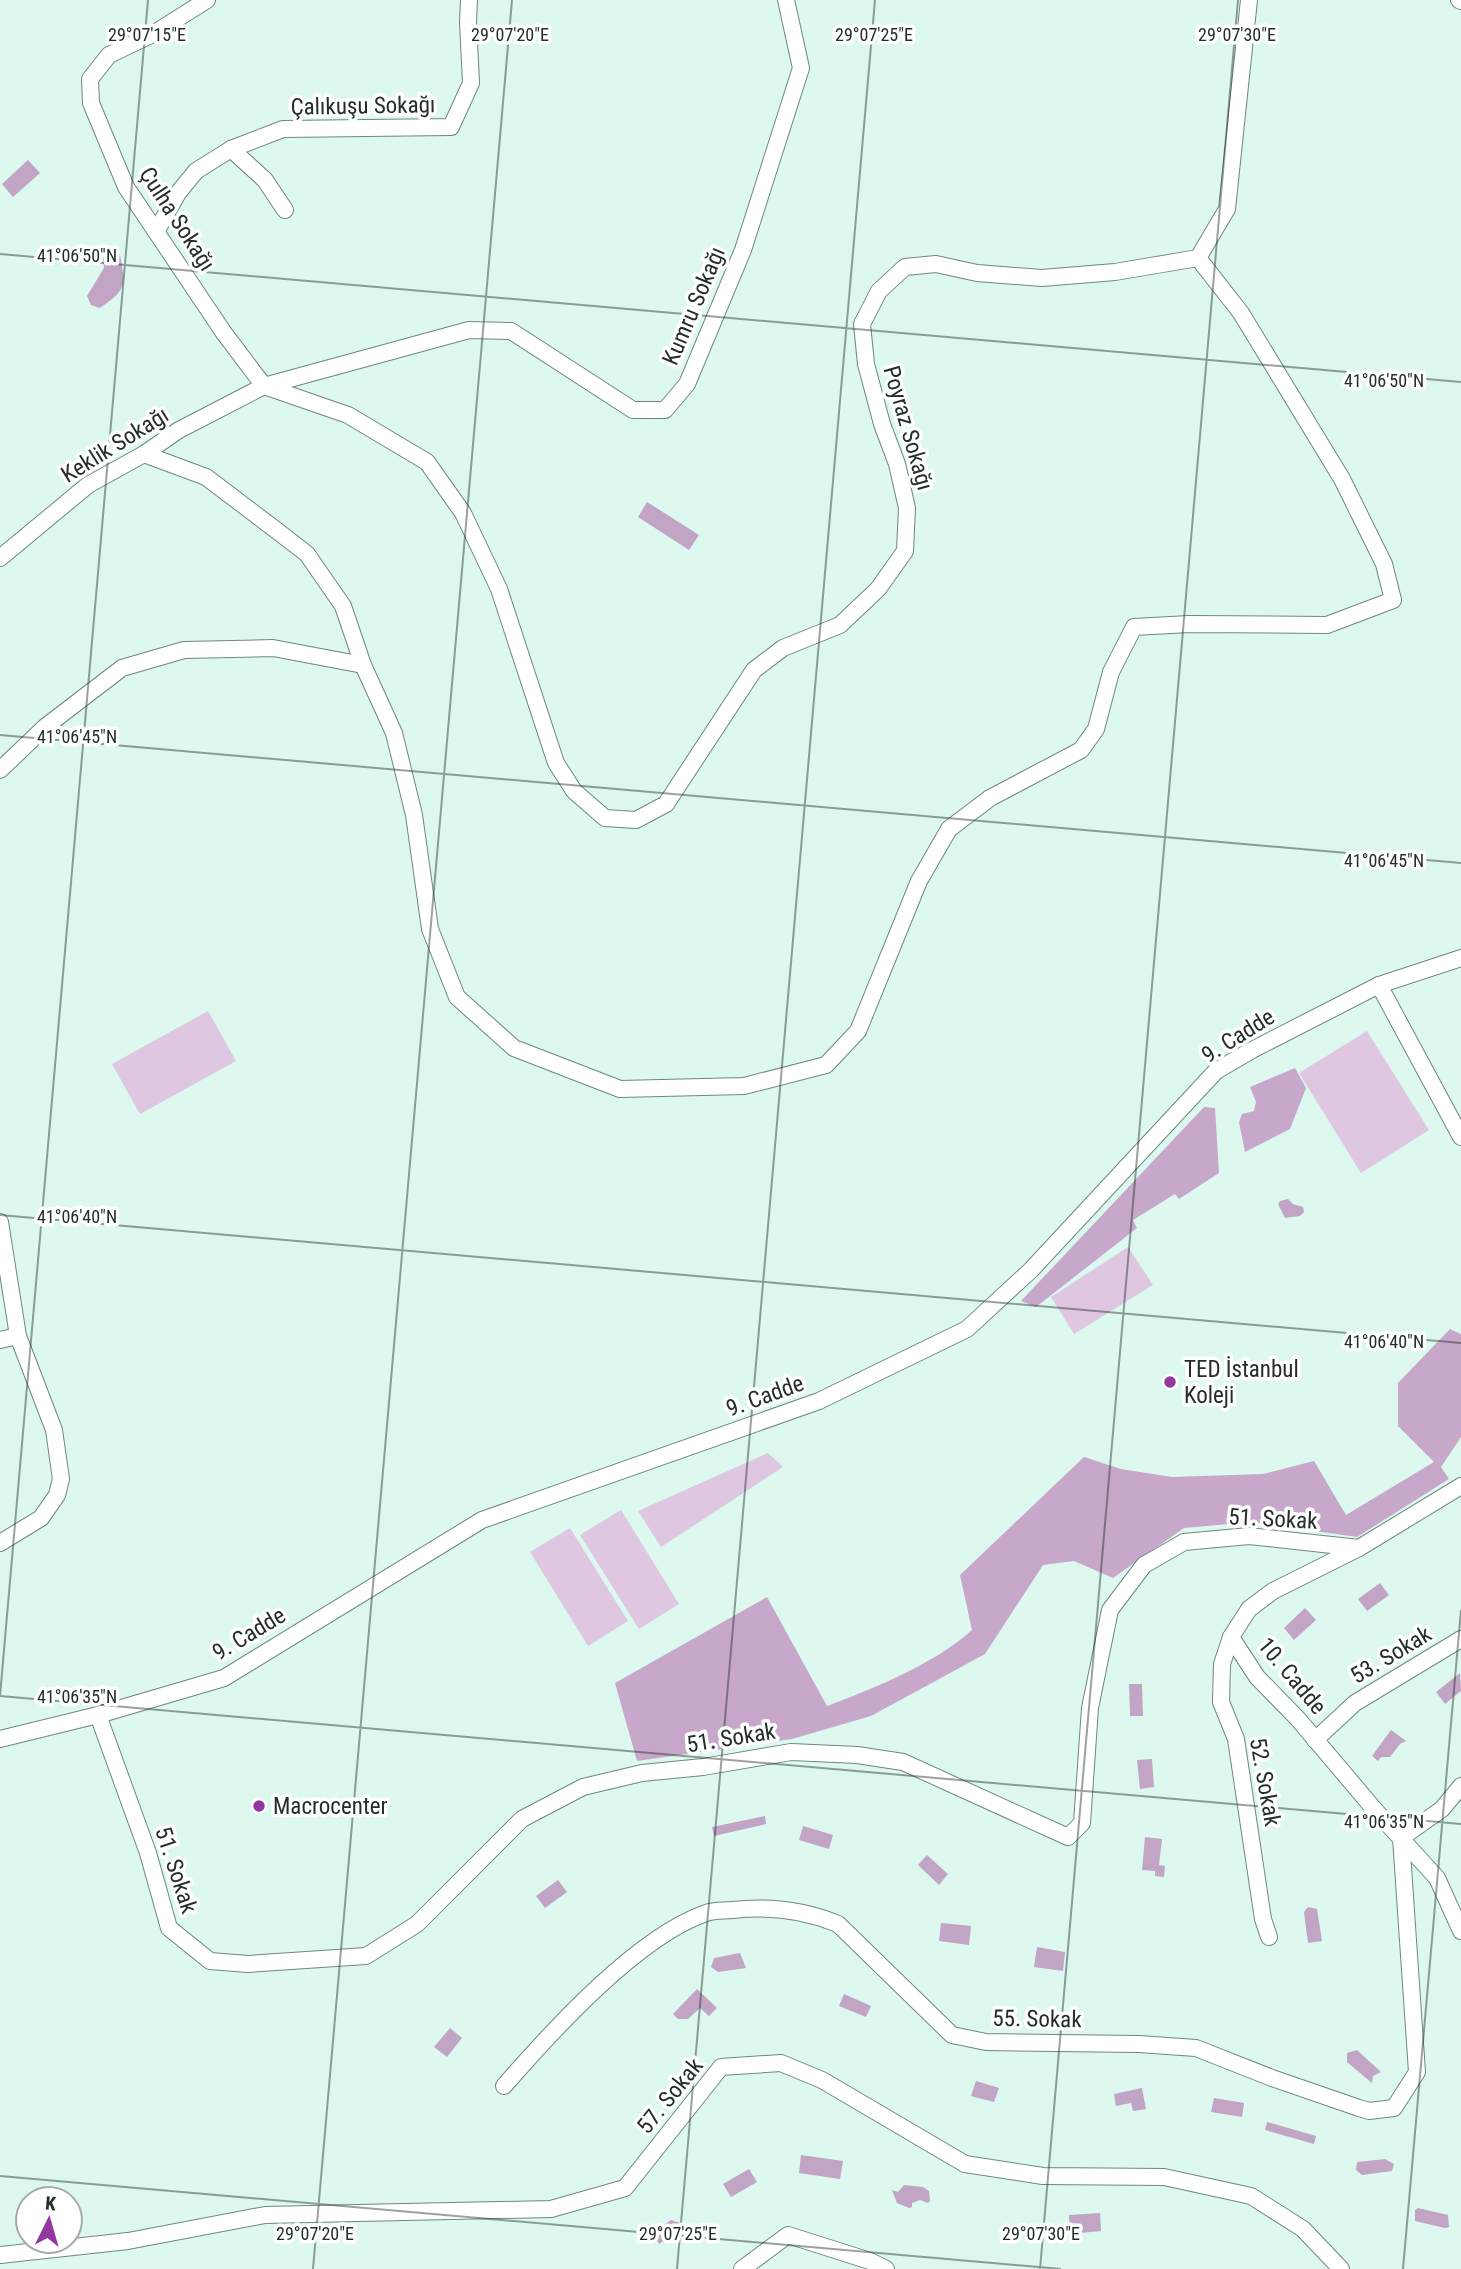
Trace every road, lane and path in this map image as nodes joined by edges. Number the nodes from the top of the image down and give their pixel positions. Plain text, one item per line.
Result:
1 (207, 0) edge
2 (469, 0) edge
3 (786, 0) edge
4 (1249, 0) edge
5 (231, 149) junction
6 (285, 210) dead end
7 (157, 230) junction
8 (1198, 258) junction
9 (264, 386) junction
10 (144, 454) junction
11 (0, 558) edge
12 (363, 665) junction
13 (0, 770) edge
14 (1461, 958) edge
15 (1379, 985) junction
16 (1461, 1137) edge
17 (0, 1222) edge
18 (18, 1336) junction
19 (0, 1340) edge
20 (1461, 1486) edge
21 (0, 1542) edge
22 (1359, 1548) junction
23 (1231, 1637) junction
24 (1461, 1639) edge
25 (98, 1715) junction
26 (0, 1740) edge
27 (1315, 1740) junction
28 (1461, 1786) edge
29 (1401, 1838) junction
30 (1461, 1931) edge
31 (1269, 1937) dead end
32 (504, 2086) dead end
33 (0, 2255) edge
34 (742, 2269) edge
35 (886, 2269) edge
36 (1340, 2269) edge

1 - 7 street, Çulha Sokağı
2 - 5 street, Çalıkuşu Sokağı
3 - 9 street, Kumru Sokağı
4 - 8 street
5 - 6 street
5 - 7 street, Çalıkuşu Sokağı
7 - 9 street, Çulha Sokağı
8 - 9 street, Poyraz Sokağı
8 - 12 street
9 - 10 street, Keklik Sokağı
10 - 11 street, Keklik Sokağı
10 - 12 street
12 - 13 street
14 - 15 street, 9. Cadde
15 - 16 street
15 - 25 street, 9. Cadde
17 - 18 street
18 - 19 street
18 - 21 street
20 - 22 street, 10. Cadde
22 - 23 street, 10. Cadde
22 - 25 street, 51. Sokak
23 - 27 street, 10. Cadde
23 - 31 street, 52. Sokak
24 - 27 street, 53. Sokak
25 - 26 street, 9. Cadde
27 - 29 street, 10. Cadde
28 - 29 street
29 - 30 street, 10. Cadde
29 - 32 street, 55. Sokak
33 - 36 street, 57. Sokak
34 - 35 street

